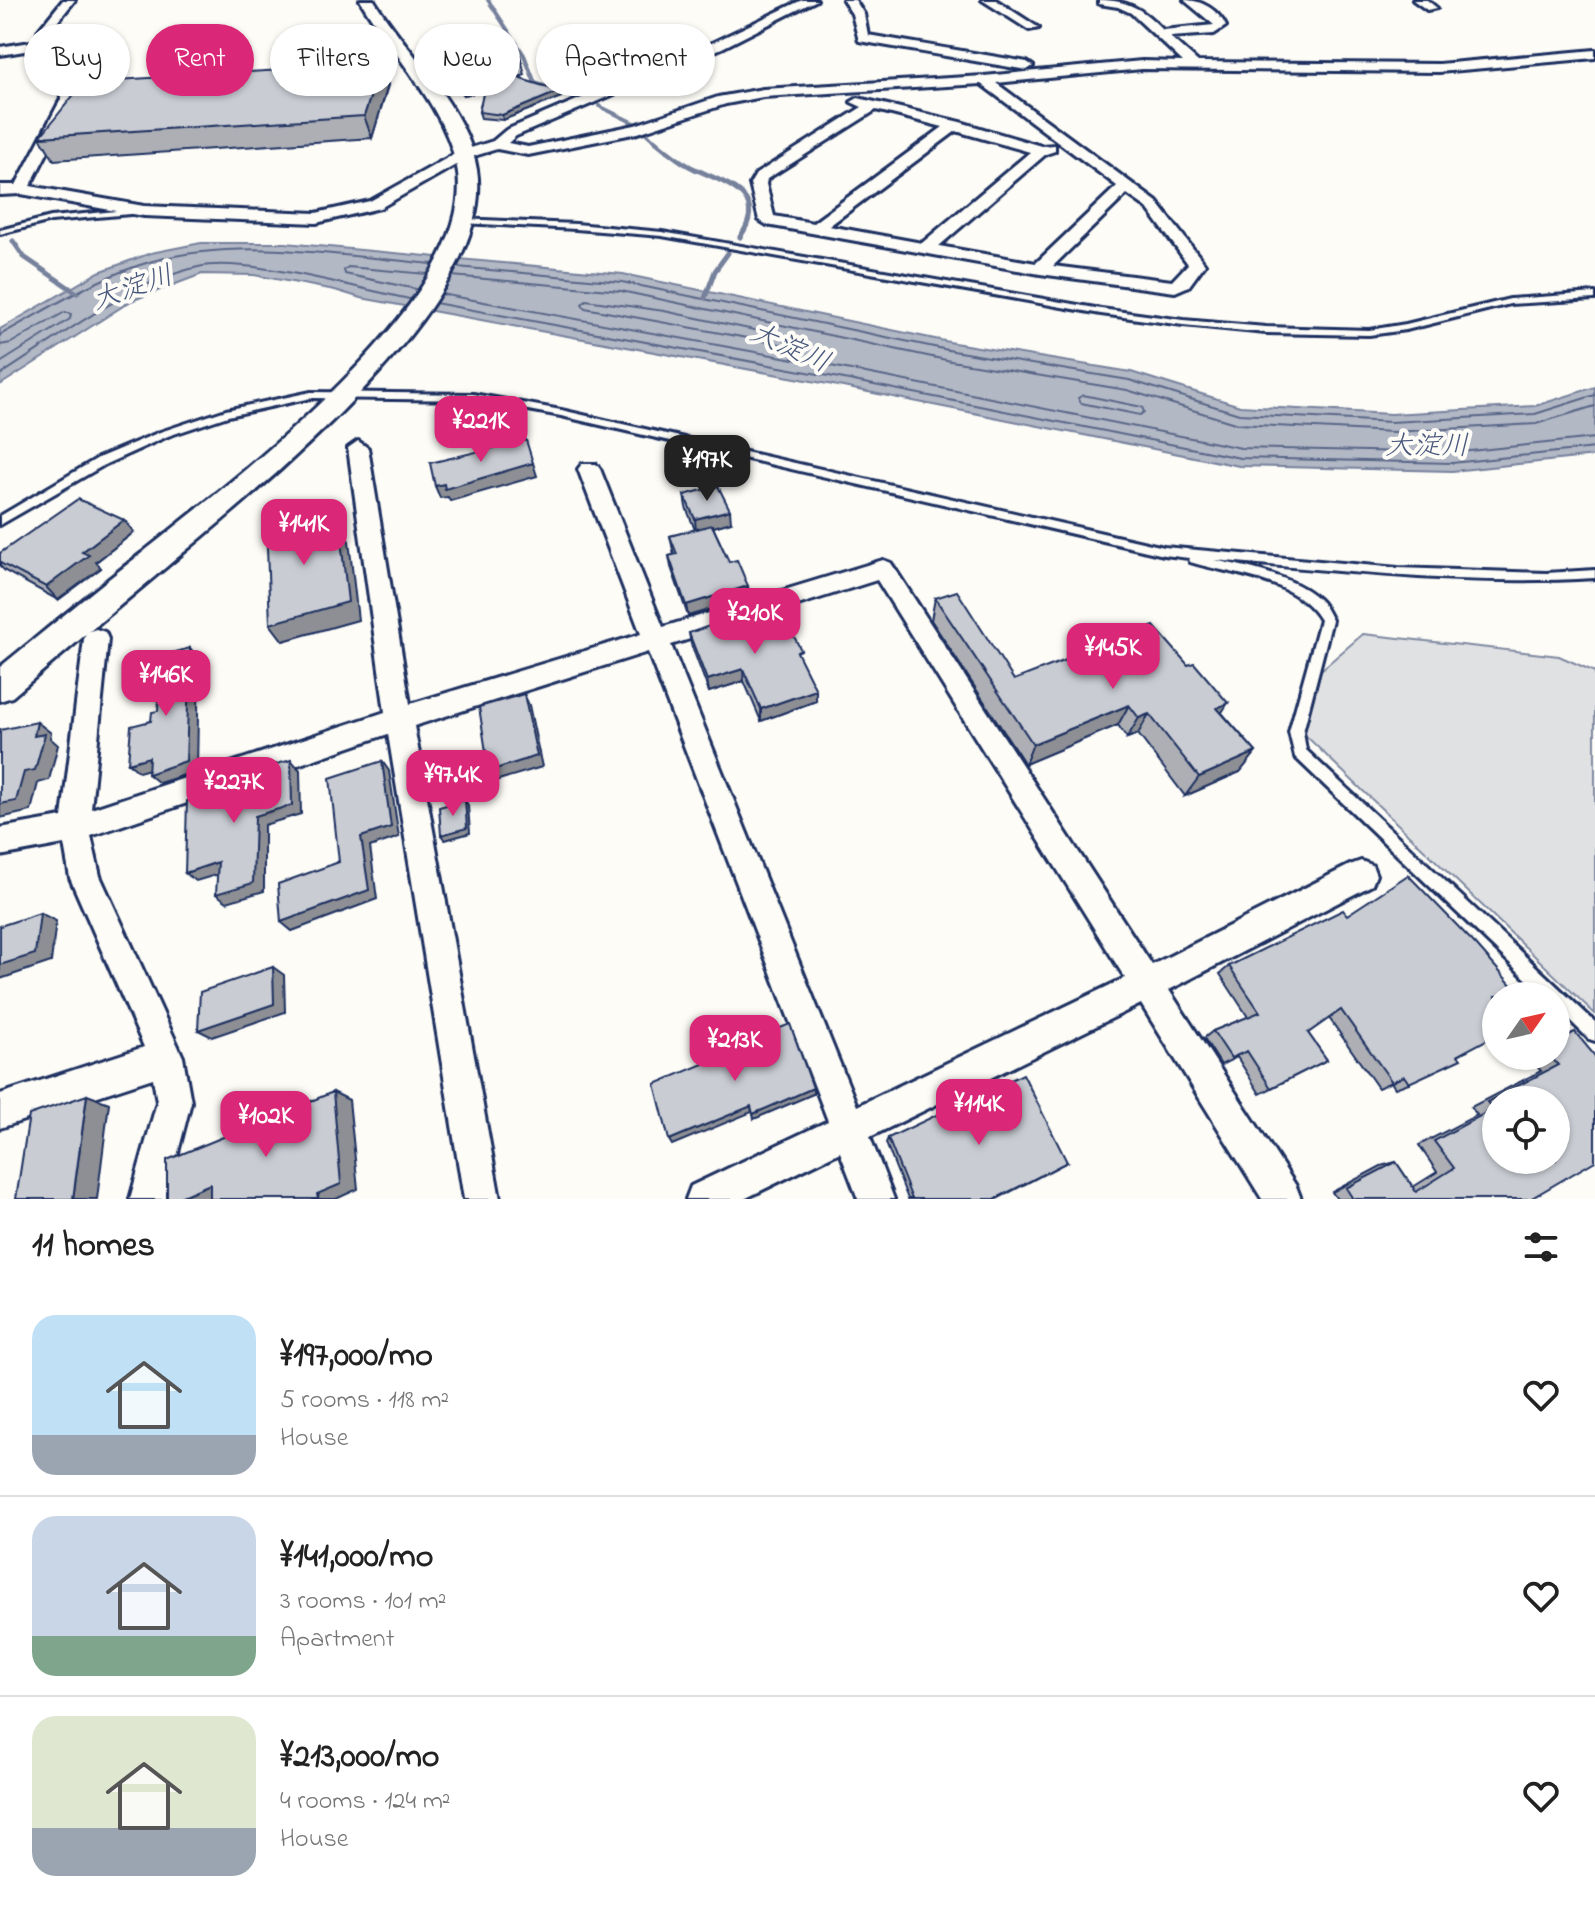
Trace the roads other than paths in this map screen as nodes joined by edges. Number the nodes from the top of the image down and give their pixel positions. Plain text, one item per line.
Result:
1 (69, 0) edge
2 (367, 0) edge
3 (811, 0) edge
4 (849, 0) edge
5 (988, 0) edge
6 (1190, 0) edge
7 (1419, 0) edge
8 (1103, 2) dead end
9 (1431, 8) dead end
10 (50, 24) edge
11 (1033, 28) dead end
12 (1160, 34) junction
13 (24, 47) edge
14 (0, 51) edge
15 (1595, 54) edge
16 (1193, 64) junction
17 (1041, 74) junction
18 (984, 80) junction
19 (820, 91) junction
20 (68, 96) edge
21 (873, 106) junction
22 (955, 125) junction
23 (1068, 143) junction
24 (498, 144) junction
25 (1041, 151) junction
26 (463, 155) junction
27 (1126, 186) junction
28 (21, 189) junction
29 (0, 190) edge
30 (144, 211) junction
31 (461, 225) junction
32 (817, 228) junction
33 (0, 232) edge
34 (925, 249) junction
35 (1040, 269) junction
36 (1595, 296) edge
37 (346, 392) junction
38 (358, 448) dead end
39 (589, 469) dead end
40 (0, 521) edge
41 (1164, 551) junction
42 (1595, 574) edge
43 (96, 639) dead end
44 (654, 639) junction
45 (0, 687) edge
46 (399, 719) junction
47 (75, 828) junction
48 (0, 842) edge
49 (1361, 875) dead end
50 (1541, 982) edge
51 (1146, 985) junction
52 (1570, 1009) edge
53 (1595, 1033) edge
54 (166, 1057) junction
55 (0, 1111) edge
56 (848, 1130) junction
57 (148, 1199) edge
58 (482, 1199) edge
59 (704, 1199) edge
60 (876, 1199) edge
61 (1283, 1199) edge

1 - 10 street
2 - 26 street
3 - 24 street
4 - 17 street
5 - 11 street
6 - 12 street
7 - 9 street
8 - 12 street
12 - 16 street
13 - 14 street
15 - 16 street
16 - 17 street
17 - 18 street
18 - 19 street
18 - 23 street
19 - 21 street
19 - 24 street
20 - 28 street
21 - 22 street
21 - 32 street
22 - 25 street
22 - 32 street
23 - 25 street
23 - 27 street
24 - 26 street
25 - 34 street
26 - 30 street
26 - 31 street
27 - 35 street
27 - 35 street
28 - 29 street
28 - 30 street
30 - 33 lane
31 - 36 lane
31 - 37 street
32 - 34 street
34 - 35 street
37 - 40 lane
37 - 41 lane
37 - 45 street
38 - 46 street
39 - 44 street
41 - 42 lane
41 - 50 lane
43 - 47 street
44 - 46 street
44 - 51 street
44 - 56 street
46 - 47 street
46 - 58 street
47 - 48 street
47 - 54 street
49 - 51 street
51 - 56 street
51 - 61 street
52 - 53 lane
54 - 55 street
54 - 57 street
56 - 59 street
56 - 60 street

